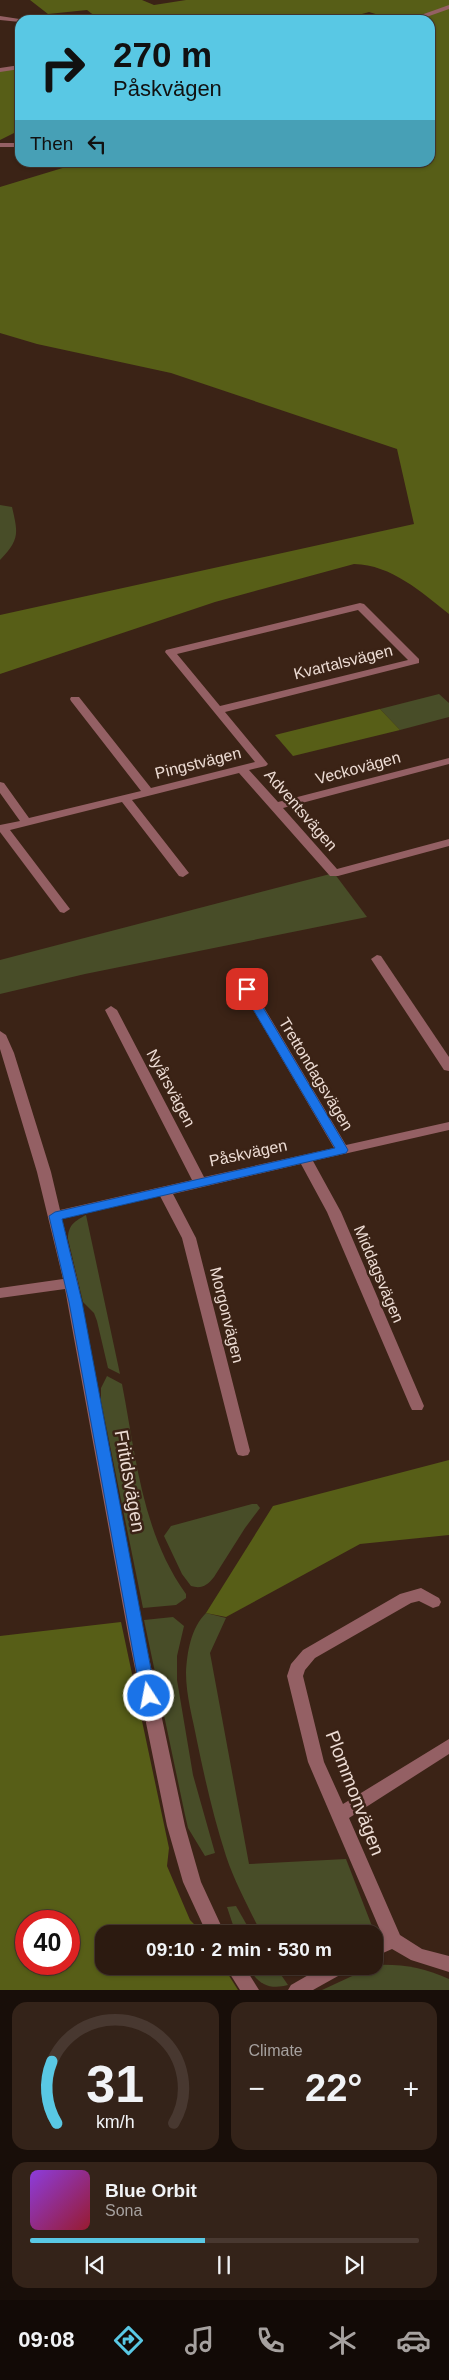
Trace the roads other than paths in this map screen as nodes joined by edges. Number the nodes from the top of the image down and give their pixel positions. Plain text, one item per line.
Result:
1 (449, 7) edge
2 (426, 15) edge
3 (0, 18) edge
4 (15, 19) edge
5 (15, 68) edge
6 (0, 70) edge
7 (0, 145) edge
8 (15, 146) edge
9 (170, 652) joint
10 (76, 700) dead end
11 (218, 710) junction
12 (449, 760) edge
13 (242, 769) junction
14 (0, 785) edge
15 (148, 792) junction
16 (125, 798) junction
17 (276, 806) junction
18 (27, 823) junction
19 (1, 829) edge
20 (449, 842) edge
21 (183, 873) dead end
22 (64, 909) dead end
23 (377, 959) dead end
24 (247, 989) dead end
25 (111, 1010) dead end
26 (0, 1035) edge
27 (449, 1067) edge
28 (448, 1130) edge
29 (342, 1150) junction
30 (305, 1159) junction
31 (200, 1182) junction
32 (165, 1192) junction
33 (55, 1216) junction
34 (71, 1283) junction
35 (0, 1293) edge
36 (418, 1406) dead end
37 (243, 1451) dead end
38 (433, 1602) dead end
39 (449, 1746) edge
40 (338, 1816) junction
41 (212, 1925) edge
42 (393, 1940) junction
43 (383, 1945) edge
44 (449, 1964) edge
45 (240, 1975) edge
46 (324, 1975) edge
47 (250, 1990) edge
48 (297, 1990) edge

1 - 2 street
3 - 4 street
5 - 6 street
7 - 8 street
9 - 11 street, Pingstvägen
9 - 11 street, Kvartalsvägen
10 - 15 street
11 - 13 street, Pingstvägen
12 - 17 street, Veckovägen
13 - 15 street, Pingstvägen
13 - 17 street, Adventsvägen
14 - 18 street
15 - 16 street, Pingstvägen
16 - 18 street, Pingstvägen
16 - 21 street
17 - 20 street, Adventsvägen
18 - 19 street, Pingstvägen
19 - 22 street
23 - 27 street
24 - 29 street, Trettondagsvägen
25 - 31 street, Nyårsvägen
26 - 33 street, Fritidsvägen
28 - 29 street, Påskvägen
29 - 30 street, Påskvägen
30 - 31 street, Påskvägen
30 - 36 street, Middagsvägen
31 - 32 street, Påskvägen
32 - 33 street, Påskvägen
32 - 37 street, Morgonvägen
33 - 34 street, Fritidsvägen
34 - 35 street
34 - 41 street, Fritidsvägen
38 - 40 street, Plommonvägen
39 - 40 street
40 - 42 street, Plommonvägen
42 - 43 street
42 - 44 street
45 - 47 street
46 - 48 street

